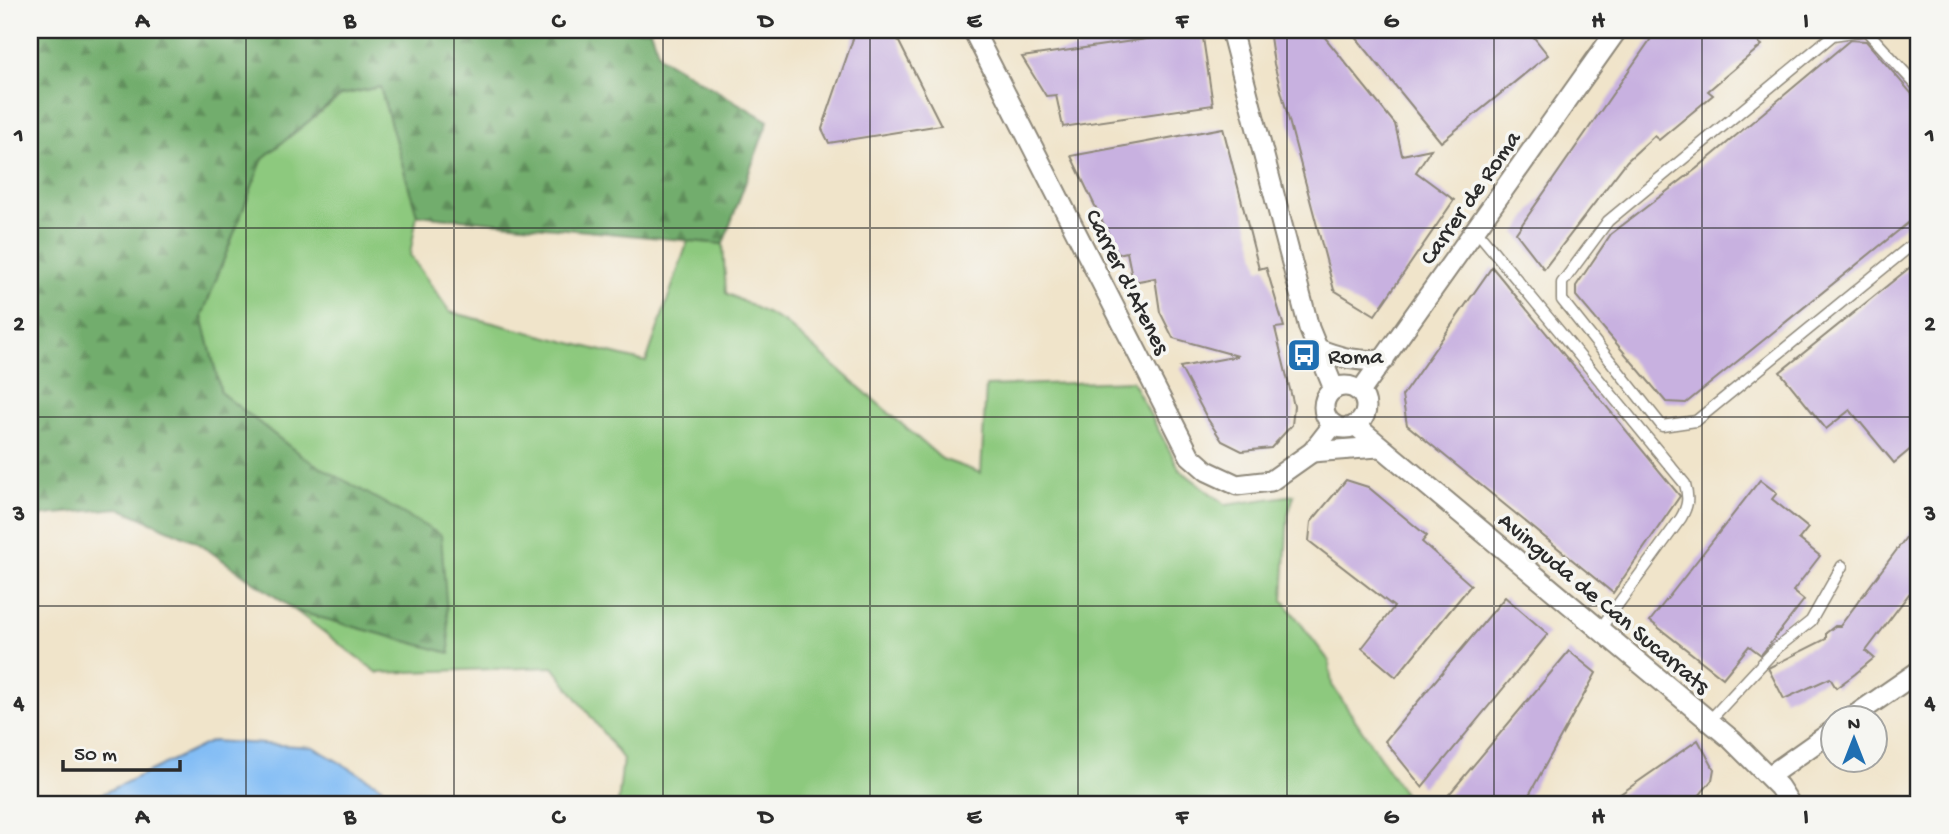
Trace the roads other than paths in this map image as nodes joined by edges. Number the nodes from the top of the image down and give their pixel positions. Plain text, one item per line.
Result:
1 (973, 30) edge
2 (1231, 30) edge
3 (1617, 30) edge
4 (1919, 88) edge
5 (1476, 230) junction
6 (1919, 239) edge
7 (1316, 348) junction
8 (1384, 360) junction
9 (1334, 389) junction
10 (1360, 392) junction
11 (1334, 425) junction
12 (1355, 425) junction
13 (1378, 447) junction
14 (1312, 452) junction
15 (1842, 566) dead end
16 (1600, 629) junction
17 (1919, 671) edge
18 (1872, 704) edge
19 (1709, 721) junction
20 (1820, 739) edge
21 (1769, 776) junction
22 (1790, 804) edge

1 - 14 street, Carrer d'Atenes
2 - 7 street
3 - 5 street, Carrer de Roma
4 - 6 lane
5 - 8 street, Carrer de Roma
5 - 16 lane
7 - 8 street
7 - 9 street
8 - 10 street, Carrer de Roma
9 - 10 street
9 - 11 street
10 - 12 street
11 - 12 street
11 - 14 street
12 - 13 street, Avinguda de Can Sucarrats
13 - 14 street
13 - 16 street, Avinguda de Can Sucarrats
15 - 19 lane
16 - 19 street, Avinguda de Can Sucarrats
17 - 18 street
19 - 21 street, Avinguda de Can Sucarrats
20 - 21 street
21 - 22 street, Avinguda de Can Sucarrats

